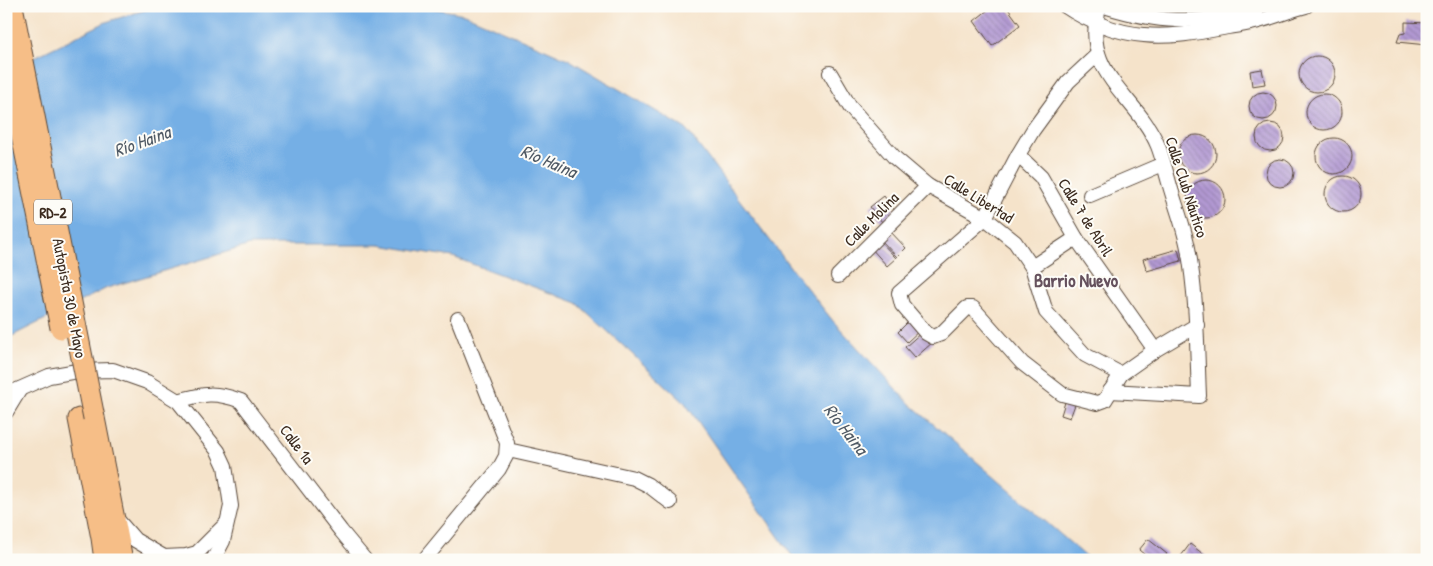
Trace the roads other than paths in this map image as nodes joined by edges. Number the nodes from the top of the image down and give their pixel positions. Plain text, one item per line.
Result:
1 (12, 6) edge
2 (1065, 6) edge
3 (1102, 6) edge
4 (1306, 6) edge
5 (1283, 12) junction
6 (1095, 22) junction
7 (1098, 54) junction
8 (6, 56) edge
9 (830, 73) dead end
10 (1018, 155) junction
11 (1163, 164) junction
12 (928, 186) junction
13 (1090, 195) dead end
14 (985, 218) junction
15 (1076, 238) junction
16 (1032, 268) junction
17 (838, 276) dead end
18 (458, 319) dead end
19 (1196, 325) junction
20 (1155, 350) junction
21 (1121, 374) junction
22 (20, 389) junction
23 (1110, 391) junction
24 (6, 395) edge
25 (178, 401) junction
26 (6, 412) edge
27 (86, 418) junction
28 (508, 450) junction
29 (670, 502) dead end
30 (114, 516) junction
31 (226, 524) junction
32 (105, 560) edge
33 (122, 560) edge
34 (213, 560) edge
35 (365, 560) edge
36 (424, 560) edge

1 - 27 highway, Autopista 30 de Mayo / RD-2, bridge
2 - 6 street
3 - 5 street
3 - 6 street
4 - 5 street
5 - 6 street
6 - 7 street, Calle Club Náutico
7 - 10 street
7 - 11 street, Calle Club Náutico
8 - 27 highway, Autopista 30 de Mayo / RD-2, bridge
9 - 12 street, Calle Libertad
10 - 14 street
10 - 15 street, Calle 7 de Abril
11 - 13 street
11 - 19 street, Calle Club Náutico
12 - 14 street, Calle Libertad
12 - 17 street, Calle Molina
14 - 16 street, Calle Libertad
14 - 23 street
15 - 16 street
15 - 20 street, Calle 7 de Abril
16 - 21 street, Calle Libertad
18 - 28 street
19 - 20 street
19 - 23 street, Calle Club Náutico
20 - 21 street
21 - 23 street
22 - 24 street
22 - 25 street
22 - 26 street
25 - 31 street
25 - 35 street, Calle 1a
27 - 30 highway, Autopista 30 de Mayo / RD-2
27 - 32 highway, Autopista 30 de Mayo / RD-2
28 - 29 street
28 - 36 street
30 - 31 street
30 - 33 highway, Autopista 30 de Mayo / RD-2
31 - 34 street

